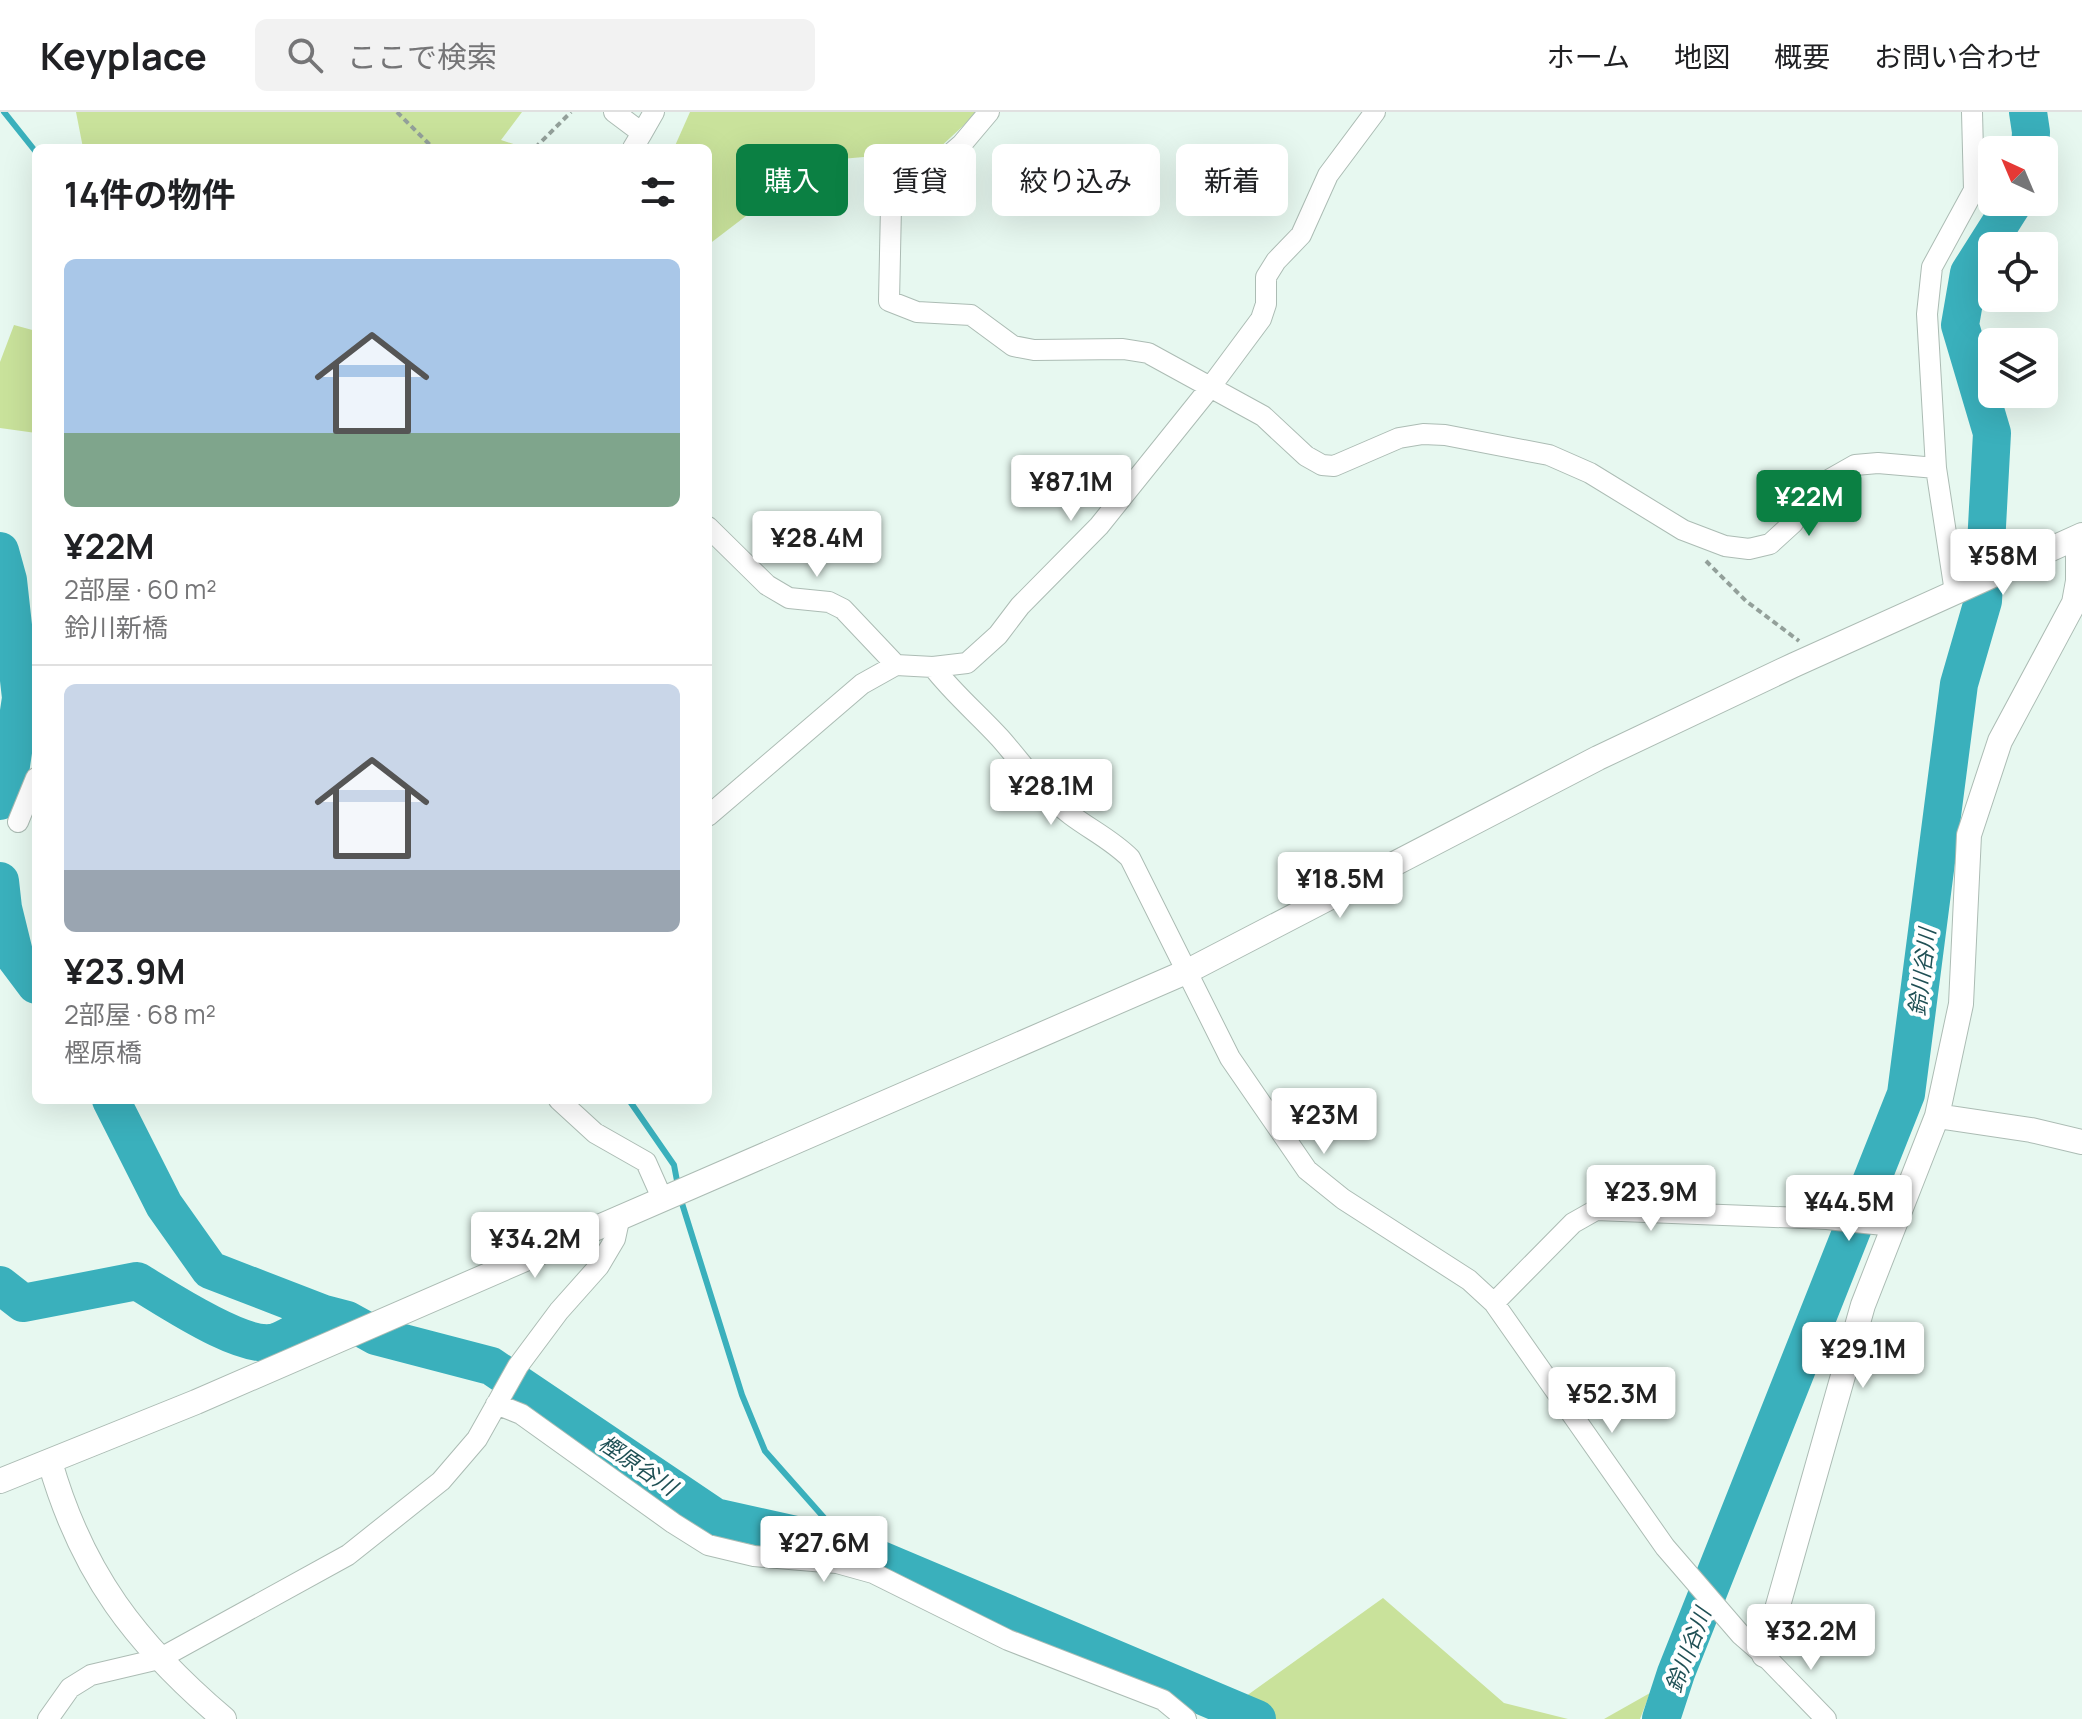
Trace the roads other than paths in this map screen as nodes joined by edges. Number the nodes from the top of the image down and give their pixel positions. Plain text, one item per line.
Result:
1 (614, 112) edge
2 (654, 112) edge
3 (989, 112) edge
4 (1375, 112) edge
5 (1972, 112) edge
6 (637, 141) edge
7 (1209, 389) junction
8 (1936, 468) junction
9 (712, 531) edge
10 (2080, 536) edge
11 (1960, 590) junction
12 (896, 665) junction
13 (933, 667) junction
14 (32, 788) edge
15 (712, 813) edge
16 (18, 822) dead end
17 (1188, 971) junction
18 (563, 1104) edge
19 (1937, 1116) junction
20 (2082, 1142) edge
21 (673, 1193) junction
22 (620, 1216) junction
23 (1885, 1225) junction
24 (1494, 1303) junction
25 (498, 1400) junction
26 (50, 1462) junction
27 (0, 1481) edge
28 (1764, 1655) junction
29 (159, 1659) junction
30 (48, 1719) edge
31 (224, 1719) edge
32 (1186, 1719) edge
33 (1826, 1719) edge

1 - 6 street
2 - 6 street
3 - 7 street
4 - 7 street
5 - 8 street
7 - 8 street
7 - 13 street
8 - 11 street
9 - 12 street
10 - 11 street
10 - 19 street
11 - 17 street
12 - 13 street
12 - 15 street
13 - 17 street
14 - 16 street
17 - 21 street
17 - 24 street
18 - 21 street
19 - 20 street
19 - 23 street
21 - 22 street
22 - 25 street
22 - 26 street
23 - 24 street
23 - 28 street
24 - 28 street
25 - 29 street
25 - 32 street
26 - 27 street
26 - 29 street
28 - 33 street
29 - 30 street
29 - 31 street

